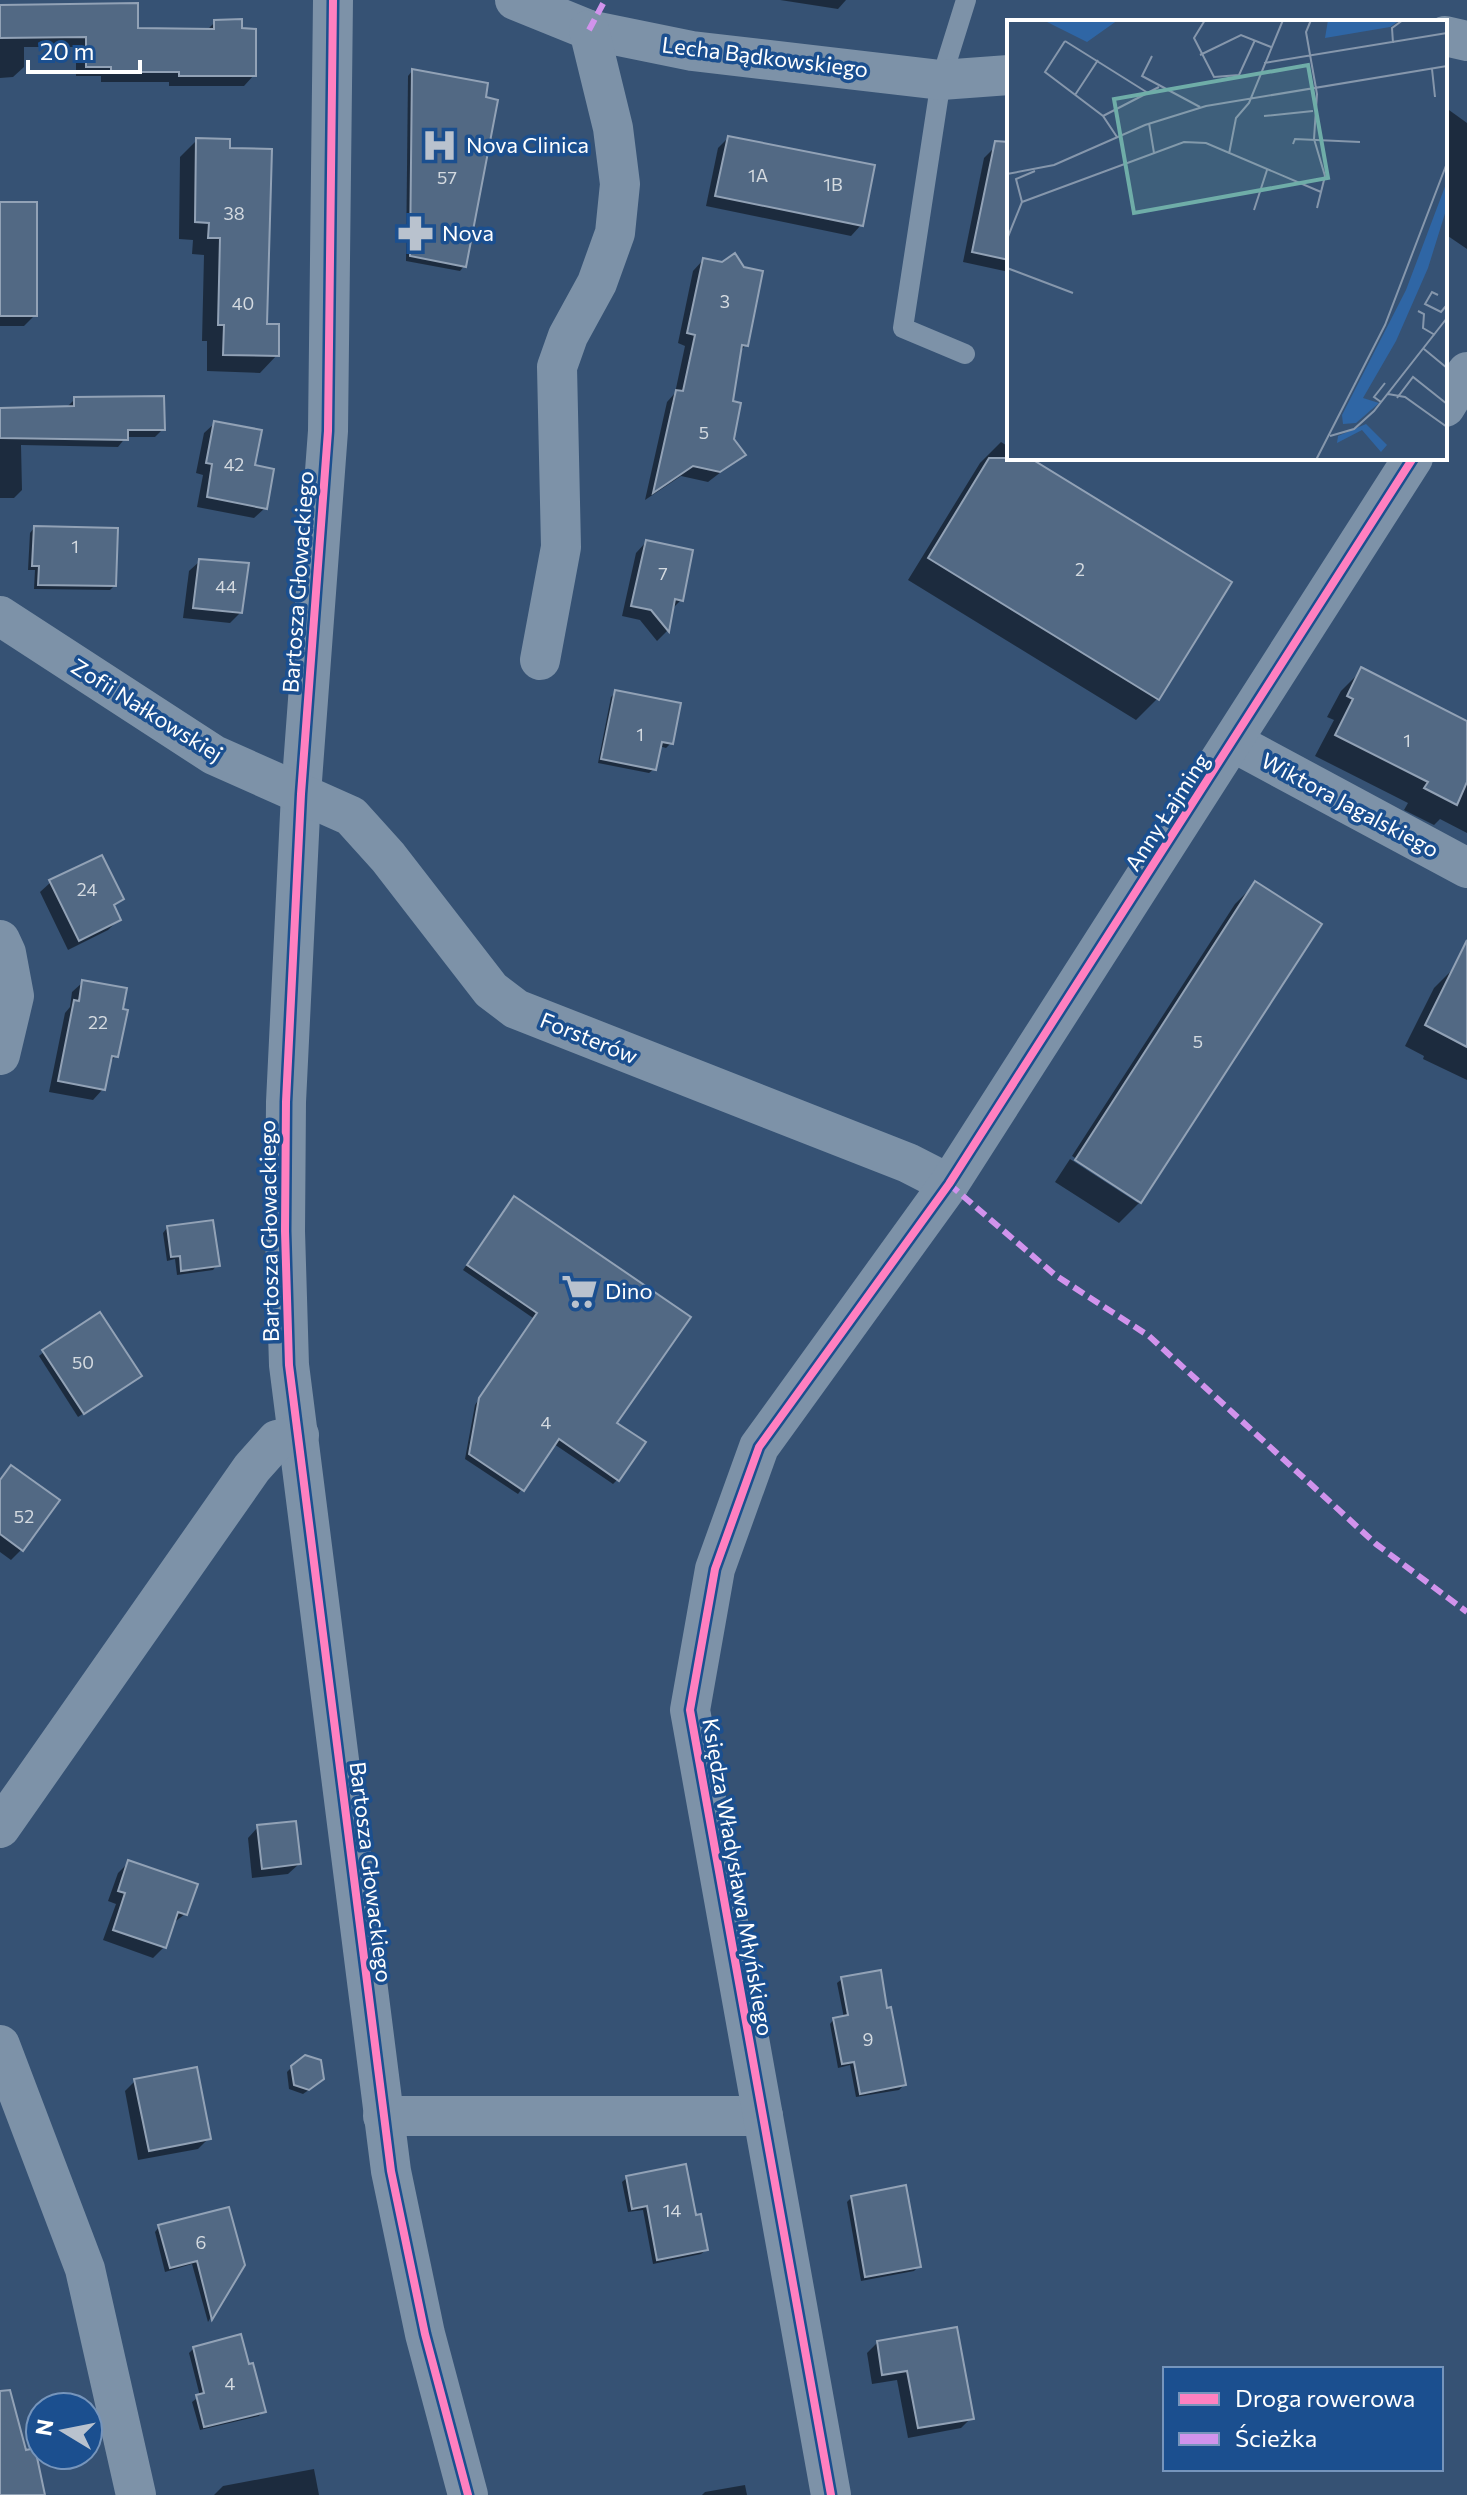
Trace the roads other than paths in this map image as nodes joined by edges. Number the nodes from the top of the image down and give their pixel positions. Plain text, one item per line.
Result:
1 (333, 0) edge
2 (515, 0) edge
3 (966, 0) edge
4 (589, 30) junction
5 (1447, 36) edge
6 (1467, 41) edge
7 (1007, 75) edge
8 (941, 80) junction
9 (965, 354) dead end
10 (1467, 372) edge
11 (1447, 404) edge
12 (1412, 460) edge
13 (0, 616) edge
14 (540, 660) dead end
15 (1233, 742) junction
16 (301, 794) junction
17 (1467, 868) edge
18 (0, 940) edge
19 (0, 1055) edge
20 (949, 1184) junction
21 (299, 1435) junction
22 (0, 1828) edge
23 (2, 2054) edge
24 (383, 2116) junction
25 (763, 2116) junction
26 (136, 2495) edge
27 (468, 2495) edge
28 (831, 2495) edge

1 - 16 street, Bartosza Głowackiego
2 - 4 street, Lecha Bądkowskiego
3 - 8 lane
4 - 8 street, Lecha Bądkowskiego
4 - 14 street
5 - 6 street
7 - 8 street, Lecha Bądkowskiego
8 - 9 lane
10 - 11 street
12 - 15 street, Anny Łajming
13 - 16 street, Zofii Nałkowskiej
15 - 17 street, Wiktora Jagalskiego
15 - 20 street, Anny Łajming
16 - 20 street, Forsterów
16 - 21 street, Bartosza Głowackiego
18 - 19 street
20 - 25 street, Księdza Władysława Młyńskiego
21 - 22 street
21 - 24 street, Bartosza Głowackiego
23 - 26 street
24 - 25 street
24 - 27 street, Bartosza Głowackiego
25 - 28 street, Księdza Władysława Młyńskiego

